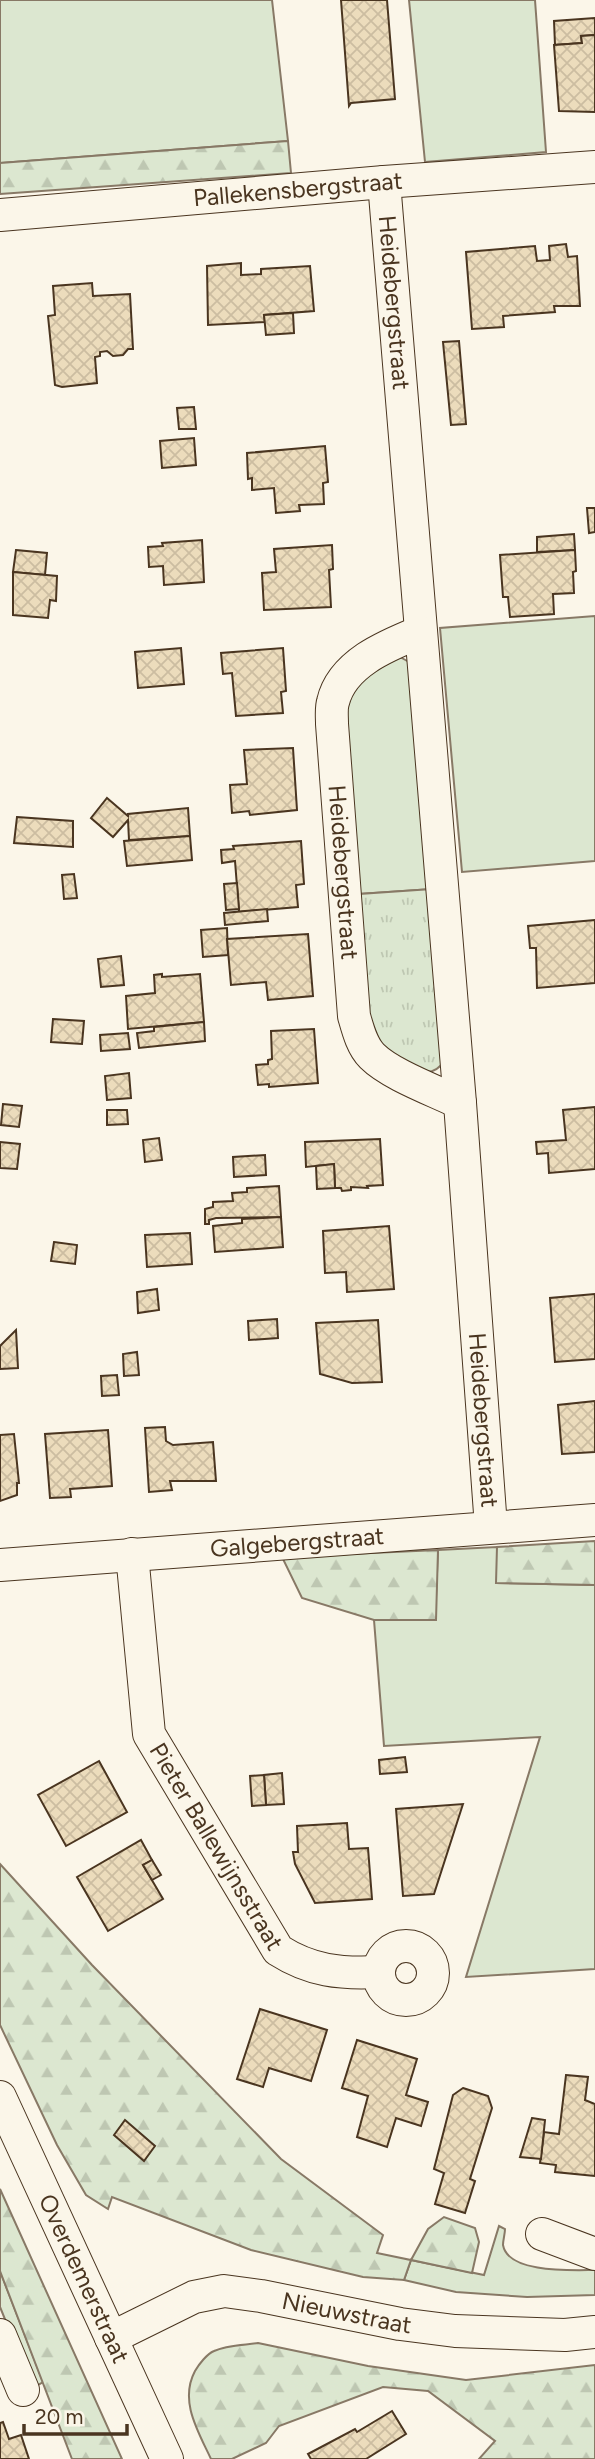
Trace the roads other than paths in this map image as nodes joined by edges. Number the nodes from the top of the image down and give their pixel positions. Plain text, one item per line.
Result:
1 (595, 167) edge
2 (384, 182) junction
3 (0, 215) edge
4 (420, 632) junction
5 (460, 1103) junction
6 (595, 1520) edge
7 (491, 1528) junction
8 (132, 1554) junction
9 (0, 1565) edge
10 (379, 1972) dead end
11 (0, 2098) edge
12 (542, 2234) dead end
13 (595, 2254) edge
14 (595, 2333) edge
15 (0, 2335) edge
16 (111, 2338) junction
17 (23, 2390) dead end
18 (167, 2459) edge

1 - 2 street, Pallekensbergstraat
2 - 3 street, Pallekensbergstraat
2 - 4 street, Heidebergstraat
4 - 5 street, Heidebergstraat
4 - 5 street, Heidebergstraat
5 - 7 street, Heidebergstraat
6 - 7 street, Galgebergstraat
7 - 8 street, Galgebergstraat
8 - 9 street, Galgebergstraat
8 - 10 street, Pieter Ballewijnsstraat
11 - 16 street, Overdemerstraat
12 - 13 street
14 - 16 street, Nieuwstraat
15 - 17 street
16 - 18 street, Overdemerstraat

